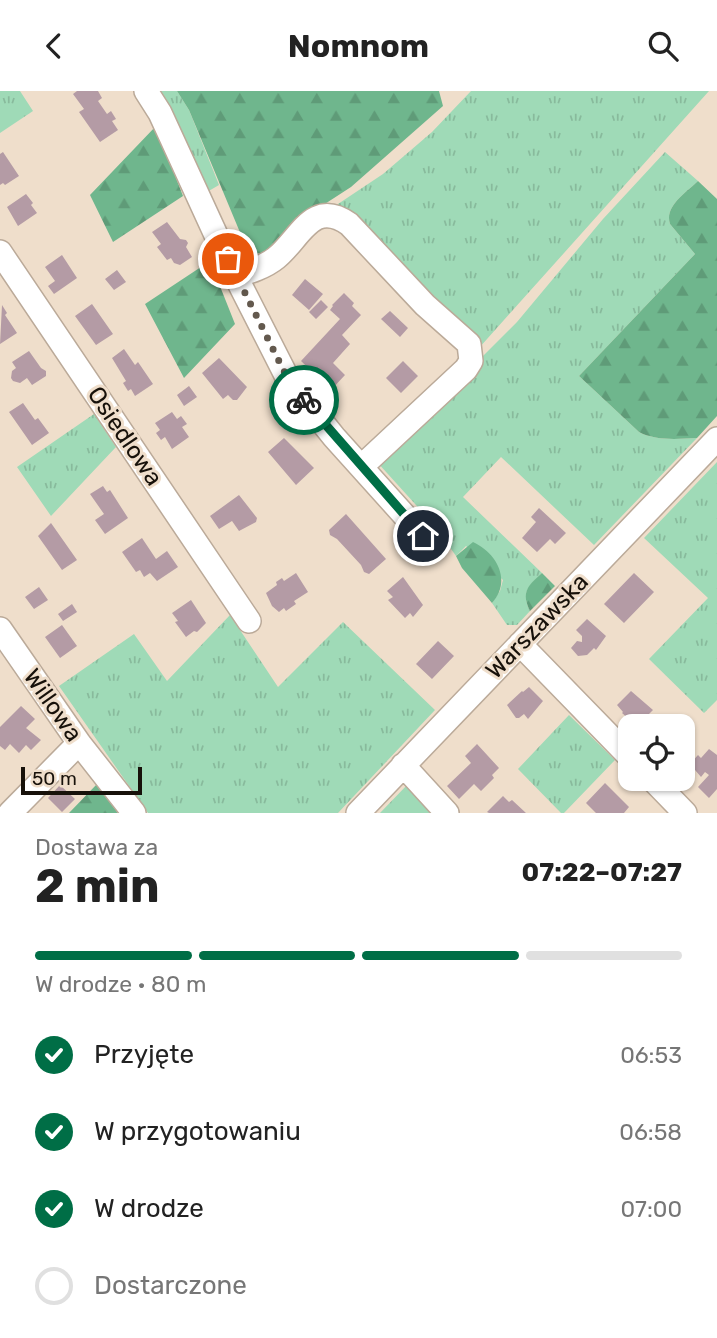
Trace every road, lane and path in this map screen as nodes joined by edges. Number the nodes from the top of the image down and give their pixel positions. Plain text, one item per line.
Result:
1 (146, 91) edge
2 (0, 252) edge
3 (236, 276) junction
4 (717, 439) edge
5 (361, 467) junction
6 (423, 536) dead end
7 (249, 621) dead end
8 (0, 629) edge
9 (520, 644) junction
10 (79, 743) junction
11 (618, 745) edge
12 (403, 765) junction
13 (664, 791) edge
14 (10, 813) edge
15 (134, 813) edge
16 (358, 813) edge
17 (447, 813) edge
18 (685, 813) edge

1 - 3 street
2 - 7 street, Osiedlowa
3 - 5 street
3 - 5 street
4 - 9 street, Warszawska
5 - 6 street
8 - 10 street, Willowa
9 - 11 street
9 - 12 street, Warszawska
10 - 14 street
10 - 15 street, Willowa
12 - 16 street, Warszawska
12 - 17 street
13 - 18 street

